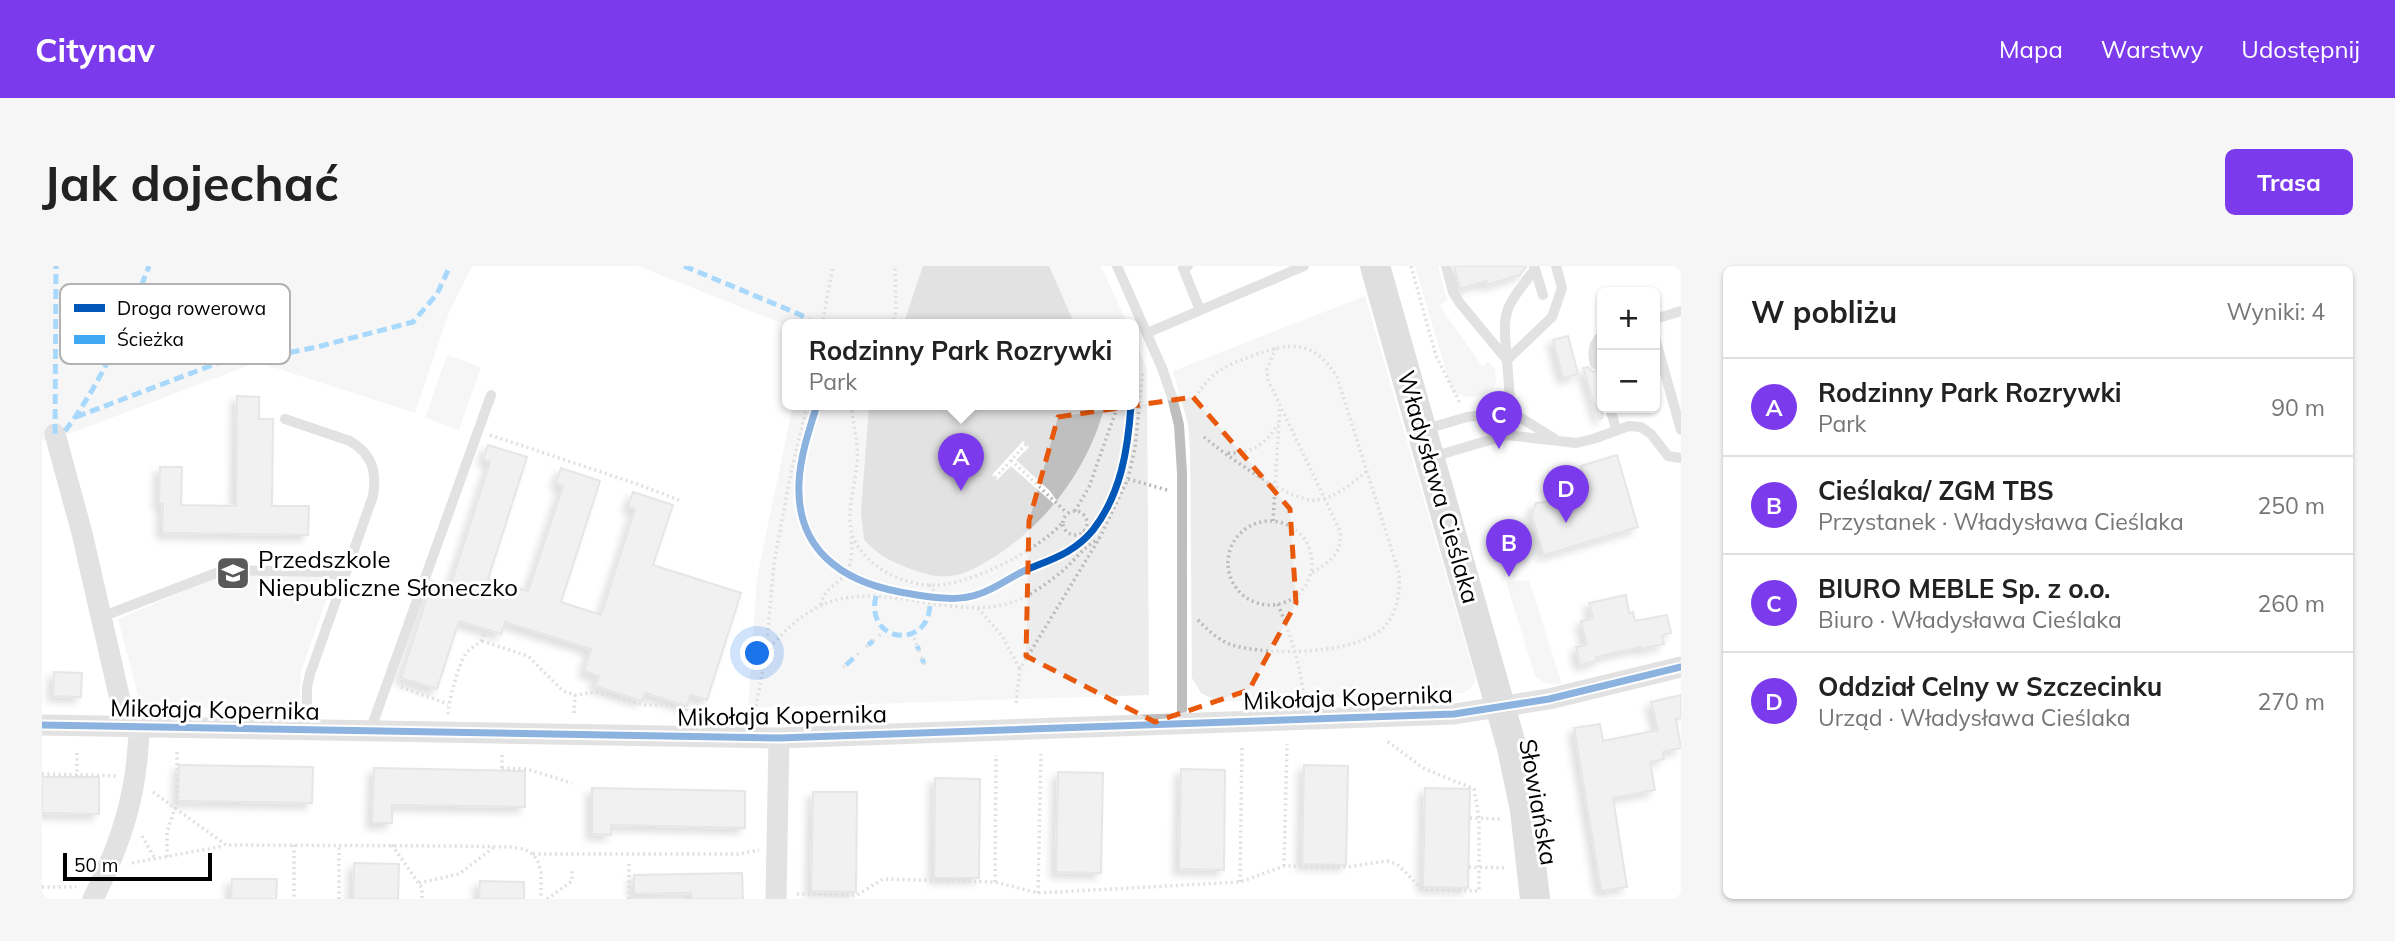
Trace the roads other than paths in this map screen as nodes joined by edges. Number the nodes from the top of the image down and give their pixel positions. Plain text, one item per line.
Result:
1 (1117, 266) edge
2 (1188, 266) edge
3 (1304, 266) edge
4 (1375, 266) edge
5 (1395, 266) edge
6 (1446, 266) edge
7 (1556, 266) edge
8 (1534, 267) edge
9 (1543, 295) dead end
10 (1200, 310) junction
11 (1681, 311) edge
12 (1660, 317) edge
13 (1147, 333) junction
14 (1597, 342) edge
15 (1658, 350) edge
16 (1507, 360) junction
17 (1595, 364) dead end
18 (491, 395) dead end
19 (1511, 412) junction
20 (1611, 413) edge
21 (285, 419) dead end
22 (1616, 429) junction
23 (1681, 430) edge
24 (55, 434) dead end
25 (1507, 435) junction
26 (1442, 436) junction
27 (1557, 440) junction
28 (1681, 458) edge
29 (344, 576) junction
30 (101, 617) junction
31 (1681, 667) edge
32 (1511, 706) junction
33 (1182, 723) junction
34 (42, 724) edge
35 (133, 726) junction
36 (307, 730) junction
37 (370, 731) junction
38 (779, 738) junction
39 (89, 893) edge
40 (782, 896) edge
41 (1535, 899) edge
42 (1554, 899) edge

1 - 13 lane
2 - 10 lane
3 - 10 lane
4 - 26 street, Władysława Cieślaka
5 - 26 street, Władysława Cieślaka
6 - 16 lane
7 - 16 lane
8 - 9 lane
8 - 16 lane
10 - 13 lane
11 - 12 lane
13 - 33 lane
14 - 17 lane
15 - 23 lane
16 - 19 lane
18 - 37 lane
19 - 25 lane
19 - 26 lane
19 - 27 lane
20 - 22 lane
21 - 29 lane
22 - 27 lane
22 - 28 lane
24 - 30 street
25 - 26 lane
25 - 27 lane
26 - 32 street, Władysława Cieślaka
29 - 30 lane
29 - 36 lane
30 - 35 street
31 - 32 street, Mikołaja Kopernika
32 - 33 street, Mikołaja Kopernika
32 - 41 street, Słowiańska
32 - 42 street, Słowiańska
33 - 38 street, Mikołaja Kopernika
34 - 35 street, Mikołaja Kopernika
35 - 36 street, Mikołaja Kopernika
35 - 39 street
36 - 37 street, Mikołaja Kopernika
37 - 38 street, Mikołaja Kopernika
38 - 40 street

